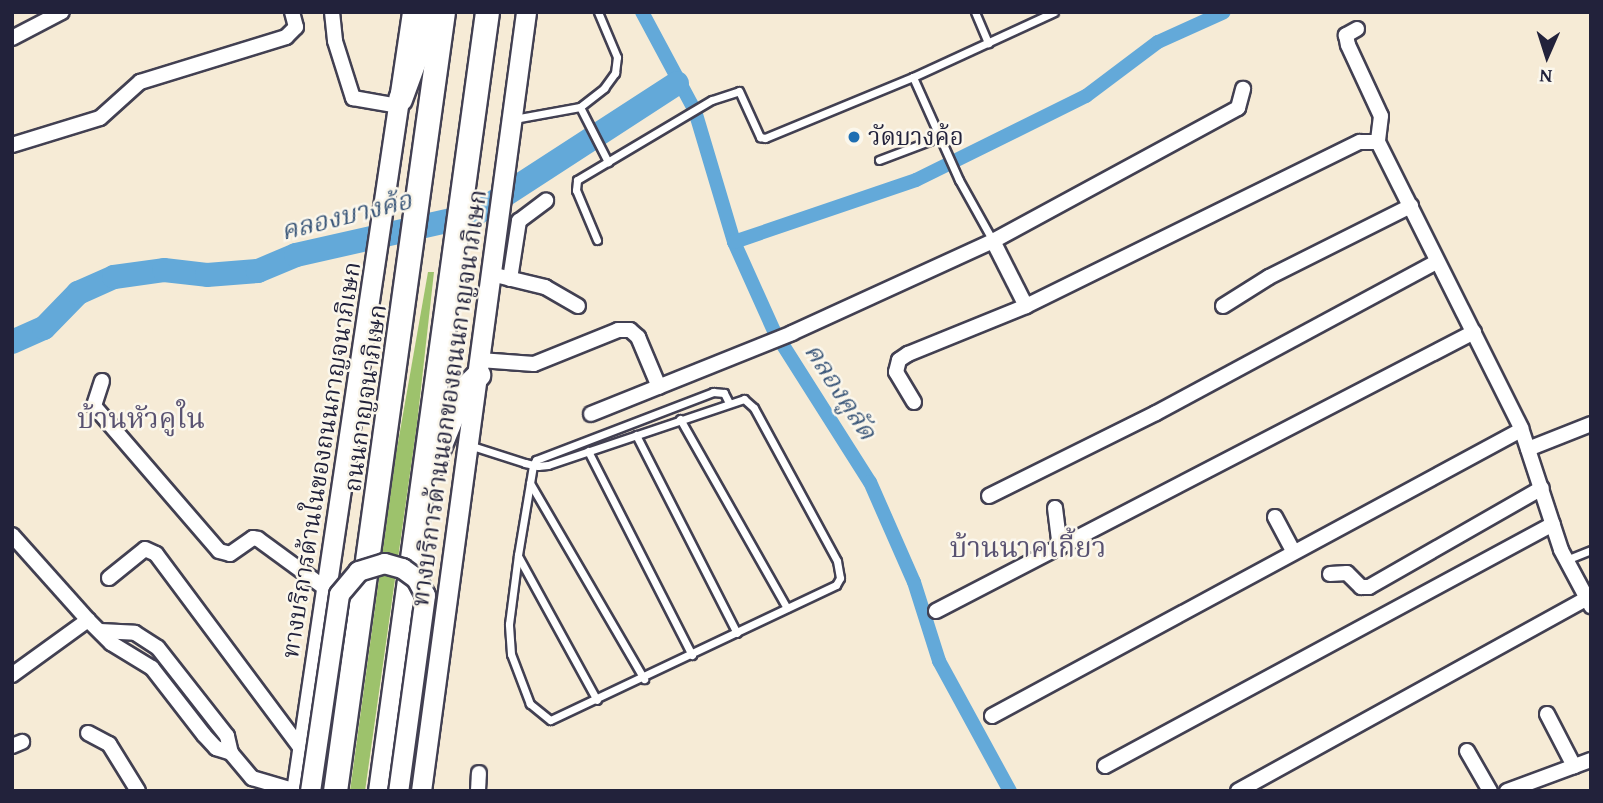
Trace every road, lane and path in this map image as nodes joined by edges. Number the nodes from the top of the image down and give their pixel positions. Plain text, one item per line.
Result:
1 (62, 12) edge
2 (292, 12) edge
3 (332, 12) edge
4 (412, 12) edge
5 (432, 12) edge
6 (443, 12) edge
7 (487, 12) edge
8 (526, 12) edge
9 (598, 12) edge
10 (975, 12) edge
11 (1055, 12) edge
12 (1357, 29) dead end
13 (12, 38) edge
14 (988, 43) junction
15 (913, 78) junction
16 (1243, 89) dead end
17 (399, 103) junction
18 (580, 107) junction
19 (510, 120) junction
20 (940, 137) junction
21 (1378, 142) junction
22 (12, 145) edge
23 (607, 160) junction
24 (879, 160) dead end
25 (546, 201) dead end
26 (1411, 206) junction
27 (597, 240) dead end
28 (993, 241) junction
29 (1436, 262) junction
30 (500, 277) junction
31 (578, 306) dead end
32 (1026, 306) junction
33 (1223, 306) dead end
34 (1474, 332) junction
35 (479, 368) junction
36 (102, 382) dead end
37 (659, 387) junction
38 (914, 402) dead end
39 (729, 403) junction
40 (591, 414) dead end
41 (680, 419) junction
42 (1591, 424) edge
43 (1521, 430) junction
44 (636, 435) junction
45 (467, 445) junction
46 (1528, 449) junction
47 (588, 451) junction
48 (533, 465) junction
49 (422, 481) junction
50 (530, 482) junction
51 (1542, 488) junction
52 (989, 496) dead end
53 (1055, 508) dead end
54 (1275, 517) dead end
55 (1553, 524) junction
56 (12, 535) edge
57 (1060, 548) junction
58 (1591, 550) edge
59 (1293, 551) junction
60 (518, 555) junction
61 (1566, 560) junction
62 (1330, 574) dead end
63 (109, 578) dead end
64 (325, 588) junction
65 (1589, 602) edge
66 (787, 608) junction
67 (936, 611) dead end
68 (88, 620) junction
69 (100, 631) junction
70 (737, 633) junction
71 (692, 655) junction
72 (12, 675) edge
73 (644, 679) junction
74 (597, 700) junction
75 (1547, 714) dead end
76 (992, 716) dead end
77 (88, 733) dead end
78 (302, 750) junction
79 (1467, 751) dead end
80 (231, 753) junction
81 (1591, 760) edge
82 (1105, 766) dead end
83 (1574, 766) junction
84 (479, 774) dead end
85 (138, 791) edge
86 (296, 791) edge
87 (310, 791) edge
88 (335, 791) edge
89 (380, 791) edge
90 (398, 791) edge
91 (421, 791) edge
92 (478, 791) edge
93 (1238, 791) edge
94 (1490, 791) edge
95 (1507, 791) edge

1 - 13 street
2 - 22 street
3 - 17 street
4 - 17 main road, ทางบริการด้านในของถนนกาญจนาภิเษก
5 - 17 highway
6 - 88 highway, ถนนกาญจนาภิเษก
7 - 49 highway
8 - 19 main road, ทางบริการด้านนอกของถนนกาญจนาภิเษก
9 - 18 lane
10 - 14 lane
11 - 14 lane
12 - 21 street
14 - 15 lane
15 - 20 lane
15 - 23 lane
16 - 28 street
17 - 64 main road, ทางบริการด้านในของถนนกาญจนาภิเษก
18 - 19 lane
18 - 23 lane
19 - 30 main road, ทางบริการด้านนอกของถนนกาญจนาภิเษก
20 - 24 lane
20 - 28 lane
21 - 26 street
21 - 32 street
23 - 27 lane
25 - 30 street
26 - 29 street
26 - 33 street
28 - 32 street
28 - 37 street
29 - 34 street
29 - 52 street
30 - 31 street
30 - 35 main road, ทางบริการด้านนอกของถนนกาญจนาภิเษก
32 - 38 street
34 - 43 street
34 - 57 street
35 - 37 street
35 - 45 main road, ทางบริการด้านนอกของถนนกาญจนาภิเษก
35 - 49 highway
36 - 64 street
37 - 40 street
39 - 41 lane
39 - 48 lane
39 - 66 lane
41 - 44 lane
41 - 66 lane
42 - 46 street
43 - 46 street
43 - 59 street
44 - 47 lane
44 - 70 lane
45 - 48 lane
45 - 91 main road, ทางบริการด้านนอกของถนนกาญจนาภิเษก
46 - 51 street
47 - 48 lane
47 - 71 lane
48 - 50 lane
49 - 89 highway
50 - 60 lane
50 - 73 lane
51 - 55 street
51 - 62 street
53 - 57 street
54 - 59 street
55 - 61 street
55 - 82 street
56 - 68 street
57 - 67 street
58 - 61 lane
59 - 76 street
60 - 74 lane
60 - 74 lane
61 - 65 street
63 - 78 street
64 - 78 main road, ทางบริการด้านในของถนนกาญจนาภิเษก
65 - 93 street
66 - 70 lane
68 - 69 street
68 - 72 street
69 - 80 street
69 - 80 street
70 - 71 lane
71 - 73 lane
73 - 74 lane
75 - 83 street
77 - 85 street
78 - 86 main road, ทางบริการด้านในของถนนกาญจนาภิเษก
79 - 94 street
80 - 86 street
81 - 83 street
83 - 95 street
84 - 92 street
87 - 90 main road, bridge

